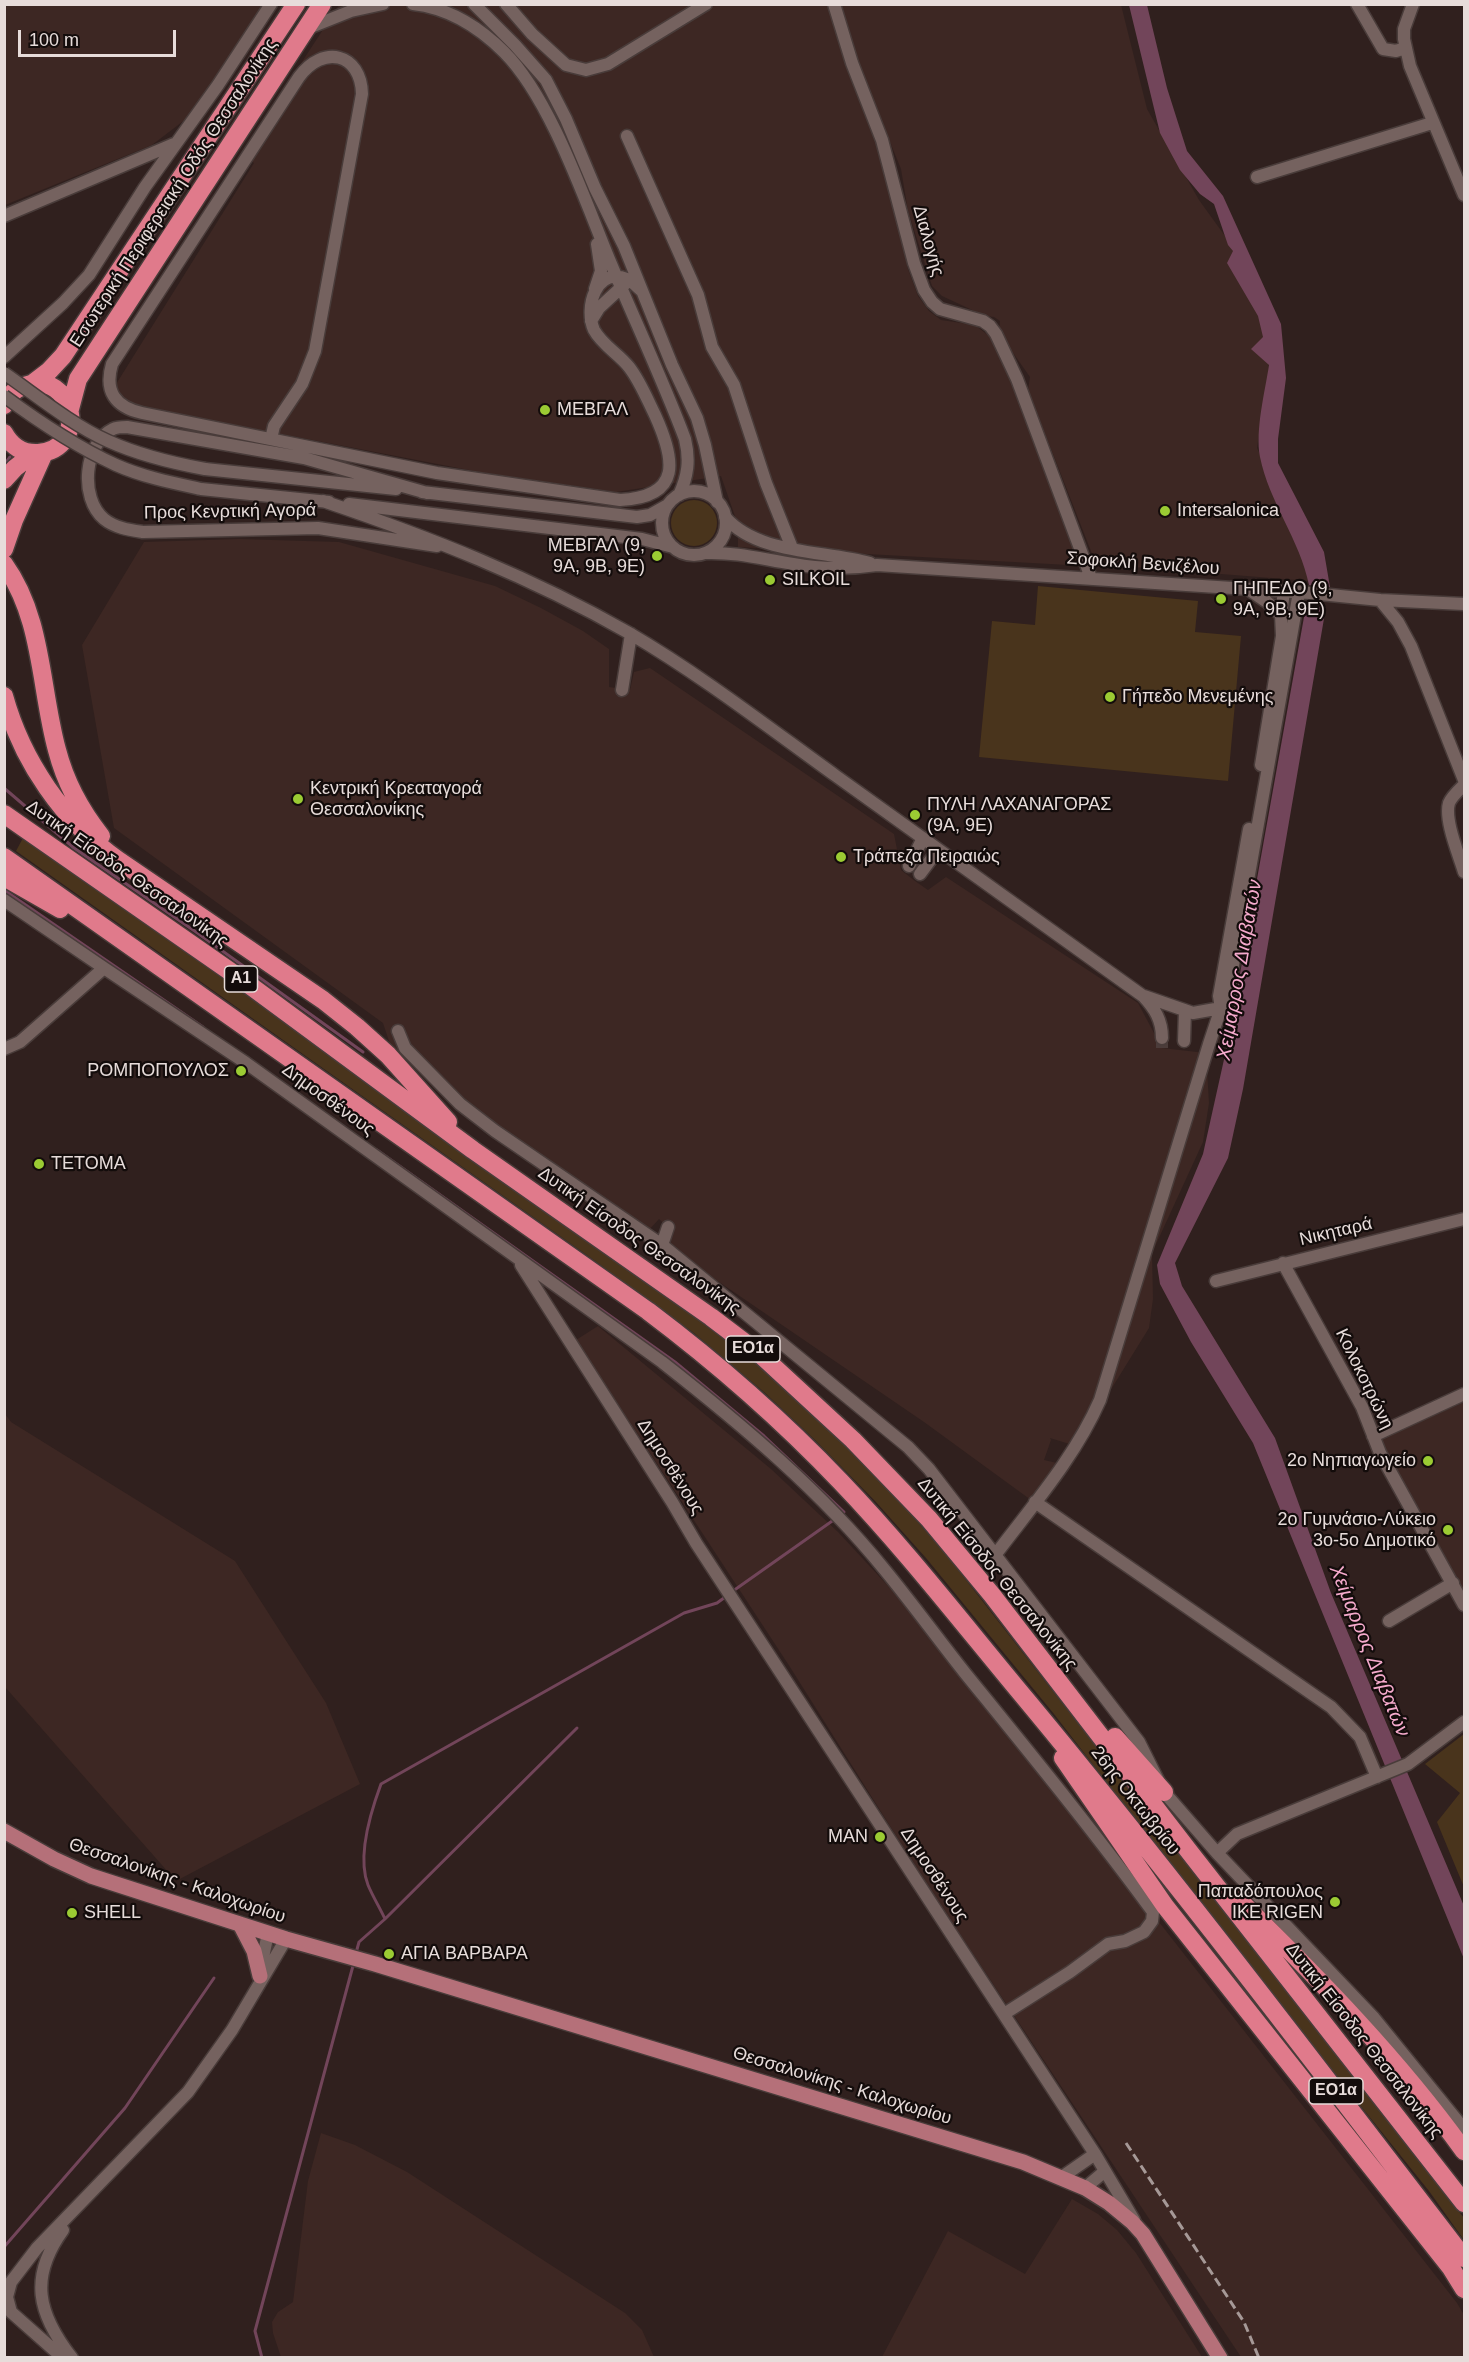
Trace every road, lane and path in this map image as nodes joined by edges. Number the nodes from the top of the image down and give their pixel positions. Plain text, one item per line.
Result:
1 (271, 4) edge
2 (296, 4) edge
3 (322, 4) edge
4 (383, 4) edge
5 (413, 4) edge
6 (474, 4) edge
7 (506, 4) edge
8 (706, 4) edge
9 (834, 4) edge
10 (1358, 4) edge
11 (1413, 4) edge
12 (306, 29) junction
13 (1405, 48) junction
14 (1432, 123) junction
15 (627, 136) dead end
16 (174, 144) junction
17 (150, 152) junction
18 (161, 164) junction
19 (1257, 177) dead end
20 (1464, 195) edge
21 (4, 216) edge
22 (595, 222) junction
23 (625, 278) junction
24 (595, 290) junction
25 (607, 299) junction
26 (631, 309) junction
27 (591, 321) junction
28 (6, 354) edge
29 (4, 373) edge
30 (32, 384) junction
31 (4, 396) edge
32 (4, 405) edge
33 (70, 409) junction
34 (5, 436) edge
35 (271, 439) junction
36 (38, 453) junction
37 (4, 480) edge
38 (427, 493) junction
39 (679, 495) junction
40 (322, 501) junction
41 (717, 502) junction
42 (666, 506) junction
43 (725, 517) junction
44 (673, 547) junction
45 (792, 548) junction
46 (4, 549) edge
47 (459, 550) junction
48 (705, 553) junction
49 (4, 564) edge
50 (877, 565) junction
51 (1091, 578) junction
52 (1247, 589) junction
53 (1284, 591) junction
54 (1305, 592) junction
55 (1380, 600) junction
56 (1464, 604) edge
57 (1281, 615) junction
58 (631, 634) junction
59 (622, 690) dead end
60 (4, 696) edge
61 (1464, 780) edge
62 (1464, 785) edge
63 (4, 814) edge
64 (923, 838) junction
65 (938, 850) junction
66 (4, 857) edge
67 (909, 866) dead end
68 (134, 870) junction
69 (1464, 872) edge
70 (920, 874) dead end
71 (4, 877) edge
72 (4, 900) edge
73 (160, 967) junction
74 (104, 968) junction
75 (1143, 996) junction
76 (1221, 1008) junction
77 (1185, 1011) junction
78 (398, 1031) dead end
79 (1162, 1038) tunnel mouth
80 (1184, 1041) dead end
81 (4, 1049) edge
82 (473, 1150) junction
83 (1464, 1219) edge
84 (668, 1227) dead end
85 (662, 1245) junction
86 (517, 1259) junction
87 (1283, 1263) junction
88 (1216, 1281) dead end
89 (1464, 1394) edge
90 (1373, 1436) junction
91 (1035, 1502) junction
92 (996, 1554) junction
93 (1453, 1583) junction
94 (1464, 1605) edge
95 (1389, 1621) dead end
96 (1025, 1637) junction
97 (1030, 1705) junction
98 (1464, 1722) edge
99 (1377, 1777) junction
100 (1164, 1792) junction
101 (4, 1830) edge
102 (1188, 1850) junction
103 (1216, 1853) junction
104 (240, 1924) junction
105 (268, 1933) junction
106 (286, 1939) junction
107 (258, 1982) junction
108 (1004, 2014) junction
109 (1464, 2129) edge
110 (1464, 2151) edge
111 (1095, 2154) junction
112 (1105, 2171) junction
113 (1062, 2177) junction
114 (1084, 2188) junction
115 (1464, 2203) edge
116 (74, 2210) junction
117 (1138, 2228) junction
118 (1464, 2258) edge
119 (1464, 2289) edge
120 (63, 2358) edge
121 (72, 2358) edge
122 (1220, 2358) edge

1 - 16 street
2 - 30 highway, Εσωτερική Περιφερειακή Οδός Θεσσαλονίκης
3 - 12 highway, Εσωτερική Περιφερειακή Οδός Θεσσαλονίκης
4 - 12 street
5 - 22 street
6 - 23 street
7 - 8 street
9 - 51 street, Διαλογής
10 - 13 street
11 - 13 street
12 - 33 highway, Εσωτερική Περιφερειακή Οδός Θεσσαλονίκης
13 - 14 street
14 - 19 street
14 - 20 street
15 - 45 street
16 - 17 street
16 - 18 street
17 - 18 street
17 - 21 street
18 - 28 street
22 - 23 street
22 - 24 street
23 - 24 street
23 - 25 street
23 - 26 street
23 - 41 street
24 - 27 street
25 - 26 street
25 - 27 street
26 - 39 street
27 - 35 street
29 - 38 street, bridge
30 - 32 highway, Εσωτερική Περιφερειακή Οδός Θεσσαλονίκης
30 - 33 highway
31 - 40 street, bridge
33 - 36 highway, Εσωτερική Περιφερειακή Οδός Θεσσαλονίκης
34 - 36 highway
35 - 35 street
36 - 37 highway
36 - 46 highway
38 - 42 street
38 - 47 street, Προς Κενρτική Αγορά
39 - 41 street
39 - 42 street
40 - 44 street
40 - 47 street
41 - 43 street
42 - 44 street
43 - 45 street
43 - 48 street
44 - 48 street
45 - 50 street
47 - 58 street
48 - 50 street, Σοφοκλή Βενιζέλου
49 - 68 highway
50 - 51 street, Σοφοκλή Βενιζέλου
51 - 52 street, Σοφοκλή Βενιζέλου
52 - 53 street, Σοφοκλή Βενιζέλου
52 - 57 street
53 - 54 street, Σοφοκλή Βενιζέλου
53 - 57 street
54 - 55 street, Σοφοκλή Βενιζέλου
54 - 76 street
55 - 56 street, Σοφοκλή Βενιζέλου
55 - 61 street
57 - 76 street
58 - 59 street
58 - 64 street
60 - 68 highway
62 - 69 street
63 - 82 highway, Δυτική Είσοδος Θεσσαλονίκης / Α1
64 - 65 street
64 - 67 street
65 - 70 street
65 - 75 street
66 - 73 highway
68 - 82 highway
71 - 73 highway
72 - 74 street, Δημοσθένους
73 - 97 highway, ΕΟ1α
74 - 81 street
74 - 86 street, Δημοσθένους
75 - 77 street
75 - 79 street
76 - 77 street
76 - 91 street
77 - 80 street
78 - 85 street
82 - 96 highway, Δυτική Είσοδος Θεσσαλονίκης / ΕΟ1α
83 - 87 street, Νικηταρά
84 - 85 street
85 - 92 street
86 - 108 street, Δημοσθένους
86 - 108 street
87 - 88 street, Νικηταρά
87 - 90 street, Κολοκοτρώνη
89 - 90 street
90 - 93 street, Κολοκοτρώνη
91 - 92 street
91 - 99 street
92 - 100 street
93 - 94 street, Κολοκοτρώνη
93 - 95 street
96 - 100 highway
96 - 102 highway, Δυτική Είσοδος Θεσσαλονίκης / ΕΟ1α
97 - 118 highway, 26ης Οκτωβρίου / ΕΟ1α
97 - 119 highway
98 - 99 street
99 - 103 street
100 - 103 street
101 - 104 main road, Θεσσαλονίκης - Καλοχωρίου
102 - 110 highway
102 - 115 highway, Δυτική Είσοδος Θεσσαλονίκης / ΕΟ1α
103 - 109 street
104 - 105 main road, Θεσσαλονίκης - Καλοχωρίου
104 - 107 main road
105 - 106 main road, Θεσσαλονίκης - Καλοχωρίου
105 - 107 street
106 - 107 street
106 - 113 main road, Θεσσαλονίκης - Καλοχωρίου
107 - 116 street
108 - 111 street, Δημοσθένους
111 - 112 street, Δημοσθένους
111 - 113 street
112 - 114 street
112 - 117 street, Δημοσθένους
113 - 114 main road, Θεσσαλονίκης - Καλοχωρίου
114 - 117 main road, Θεσσαλονίκης - Καλοχωρίου
116 - 120 street
116 - 121 street
117 - 122 main road, Θεσσαλονίκης - Καλοχωρίου

